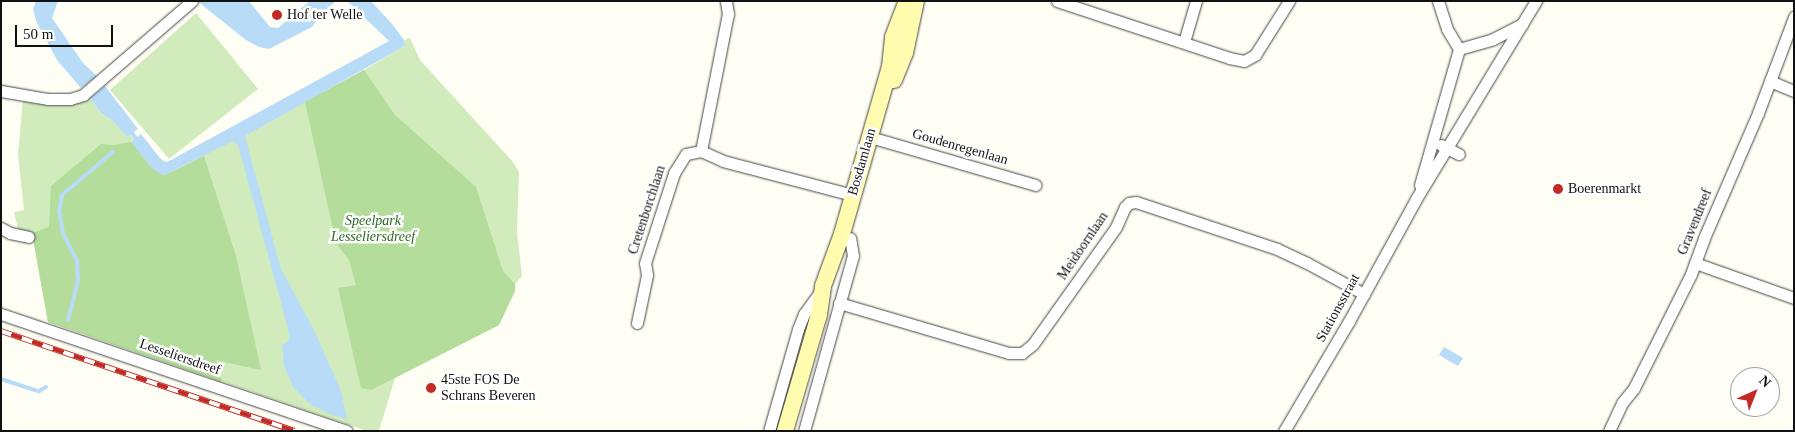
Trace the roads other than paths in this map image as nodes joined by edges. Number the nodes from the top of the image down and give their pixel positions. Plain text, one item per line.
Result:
1 (192, 1) edge
2 (726, 1) edge
3 (907, 1) edge
4 (916, 1) edge
5 (1057, 1) edge
6 (1196, 1) edge
7 (1289, 1) edge
8 (1438, 1) edge
9 (1536, 1) edge
10 (1794, 17) edge
11 (1523, 23) junction
12 (901, 39) junction
13 (1184, 42) junction
14 (1459, 49) junction
15 (1770, 81) junction
16 (1, 91) edge
17 (1794, 91) edge
18 (877, 139) junction
19 (1433, 141) junction
20 (1448, 149) junction
21 (701, 151) junction
22 (1459, 154) dead end
23 (1035, 185) dead end
24 (853, 195) junction
25 (1416, 198) junction
26 (3, 228) edge
27 (29, 237) dead end
28 (850, 238) junction
29 (1695, 263) junction
30 (823, 286) junction
31 (1364, 294) junction
32 (1794, 298) edge
33 (838, 303) junction
34 (1, 314) edge
35 (819, 315) junction
36 (637, 323) dead end
37 (347, 431) edge
38 (768, 431) edge
39 (785, 431) edge
40 (804, 431) edge
41 (1284, 431) edge
42 (1610, 431) edge

1 - 16 street
2 - 21 street
3 - 12 street, Bosdamlaan
4 - 12 street, Bosdamlaan
5 - 13 street
6 - 13 street
7 - 13 street
8 - 14 street
9 - 11 street, Stationsstraat
10 - 15 street, Gravendreef
11 - 14 street
11 - 20 street, Stationsstraat
12 - 18 street, Bosdamlaan
12 - 24 street, Bosdamlaan
14 - 19 street, Stationsstraat
15 - 17 street
15 - 29 street, Gravendreef
18 - 23 street, Goudenregenlaan
18 - 28 street, Bosdamlaan
19 - 20 street
19 - 25 street, Stationsstraat
20 - 22 street
20 - 25 street, Stationsstraat
21 - 24 street
21 - 36 street, Cretenborchlaan
24 - 30 street, Bosdamlaan
25 - 31 street, Stationsstraat
26 - 27 street
28 - 33 street, Bosdamlaan
28 - 35 street, Bosdamlaan
29 - 32 street
29 - 42 street, Gravendreef
30 - 35 street, Bosdamlaan
30 - 38 street, Bosdamlaan
31 - 33 street, Meidoornlaan
31 - 41 street, Stationsstraat
33 - 40 street, Bosdamlaan
34 - 37 street, Lesseliersdreef
35 - 39 street, Bosdamlaan

